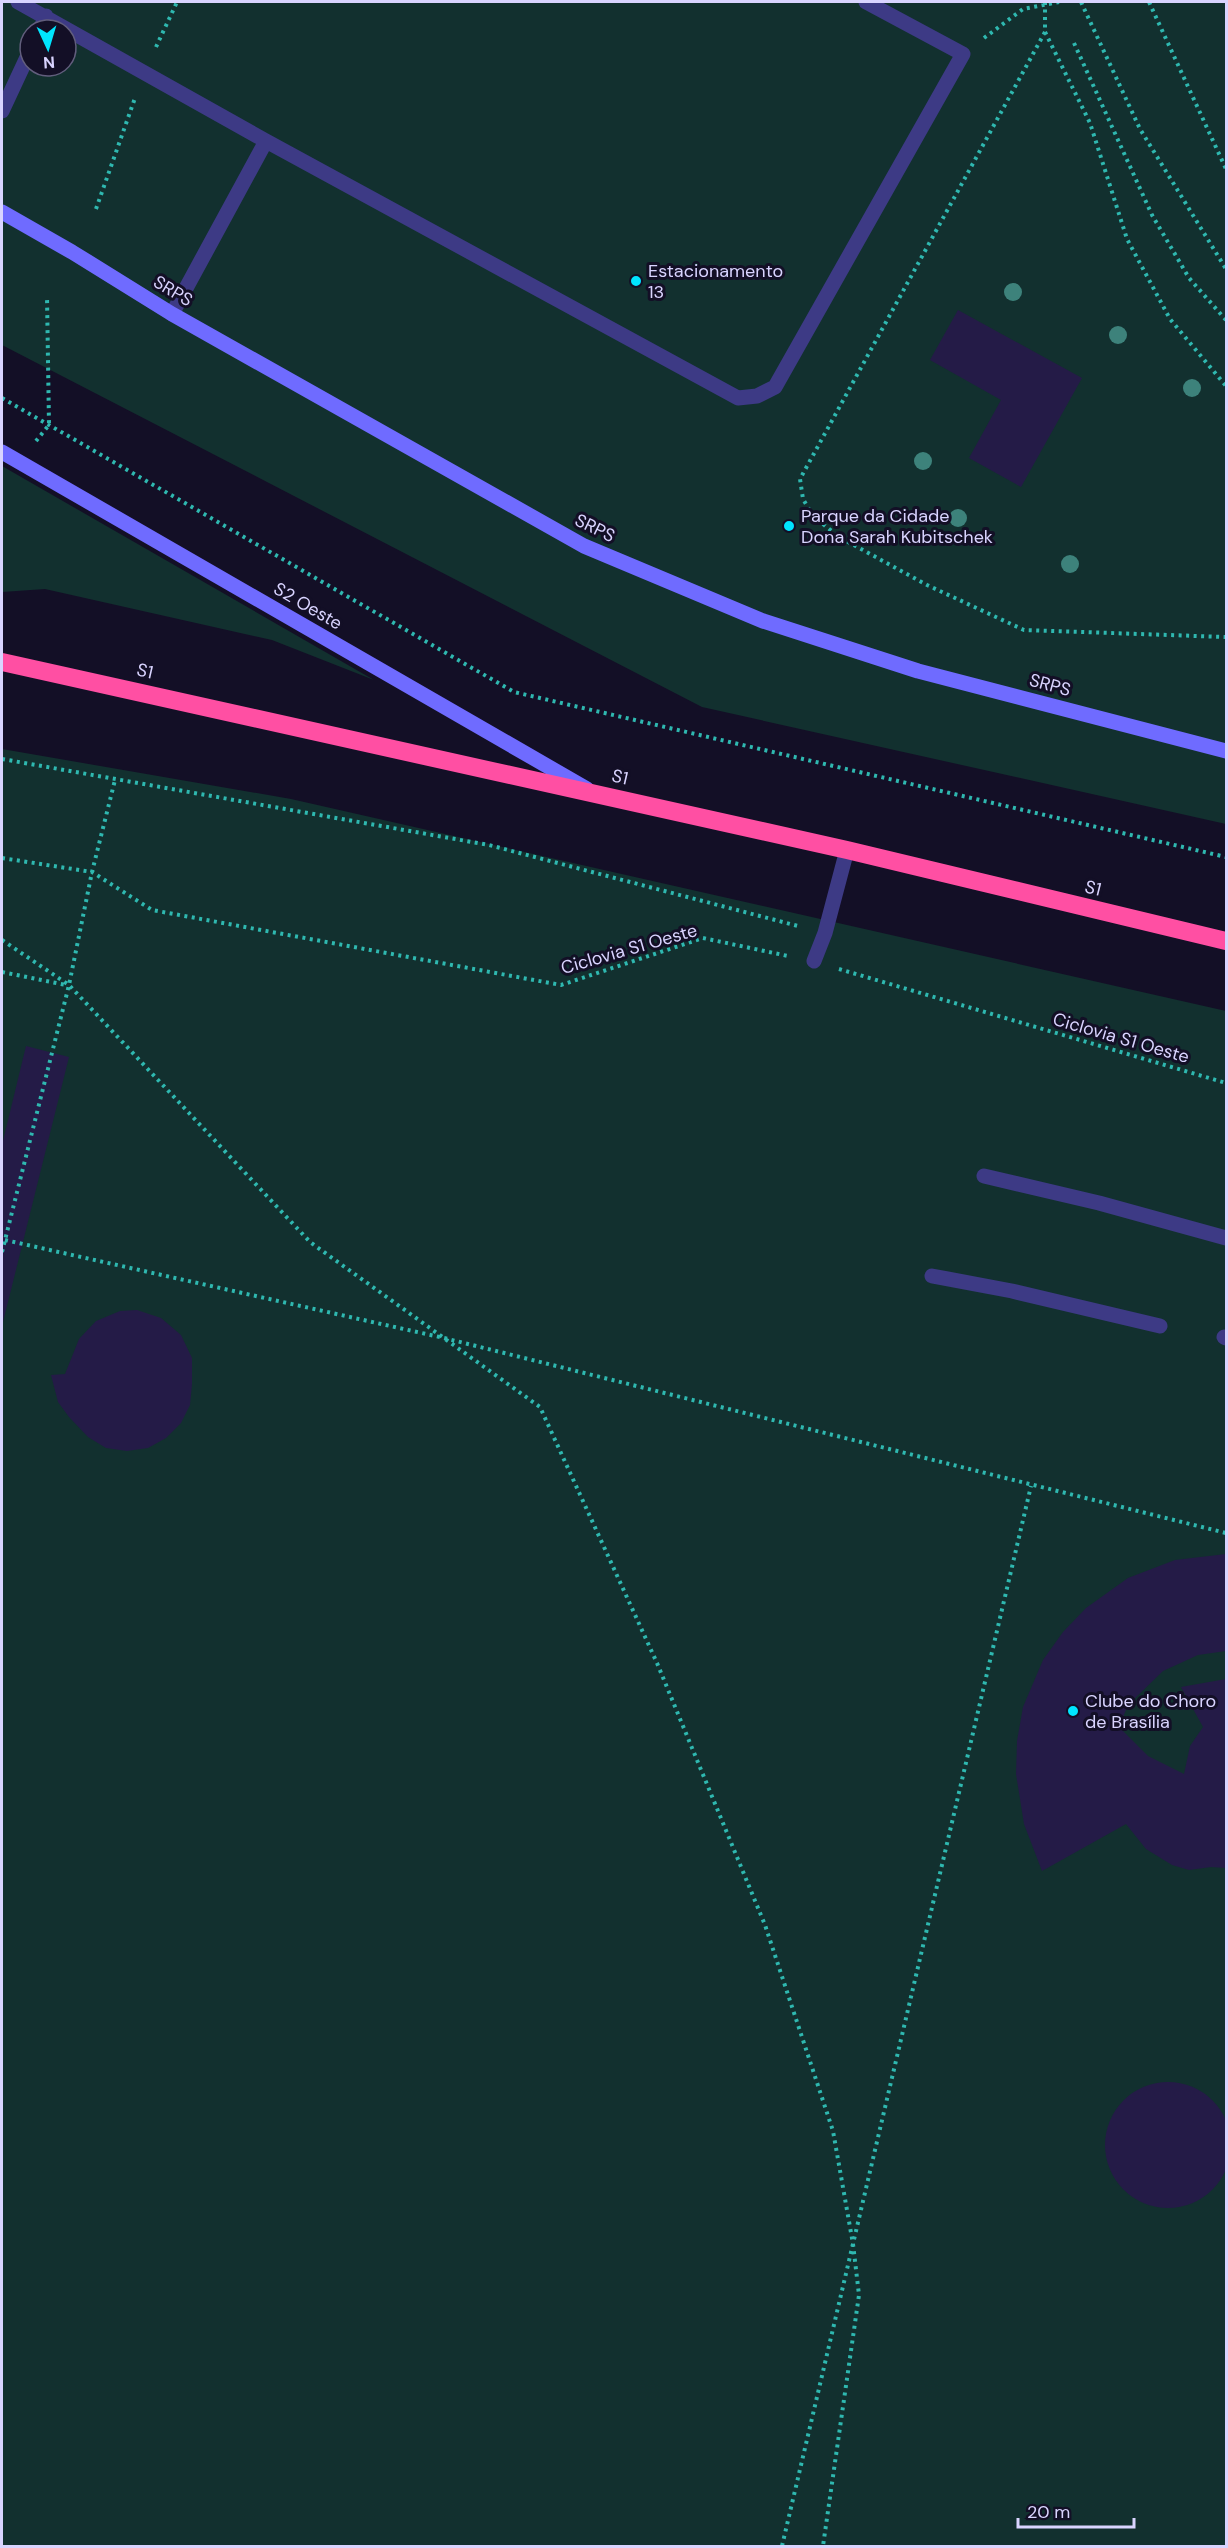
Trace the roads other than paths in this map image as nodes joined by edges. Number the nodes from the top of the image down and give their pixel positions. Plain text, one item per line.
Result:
1 (18, 2) edge
2 (866, 2) edge
3 (37, 18) edge
4 (78, 40) edge
5 (18, 77) edge
6 (2, 111) edge
7 (266, 141) junction
8 (2, 212) edge
9 (172, 314) junction
10 (2, 452) edge
11 (2, 662) edge
12 (1227, 751) edge
13 (595, 793) junction
14 (847, 850) junction
15 (1227, 942) edge
16 (814, 962) road end
17 (984, 1176) dead end
18 (1227, 1238) edge
19 (932, 1276) dead end
20 (1160, 1326) dead end

1 - 3 lane
2 - 7 lane
4 - 7 lane
5 - 6 lane
7 - 9 lane
8 - 9 main road, SRPS
9 - 12 main road, SRPS
10 - 13 main road, S2 Oeste
11 - 13 highway, S1
13 - 14 highway, S1
14 - 15 highway, S1
14 - 16 lane
17 - 18 lane
19 - 20 lane

